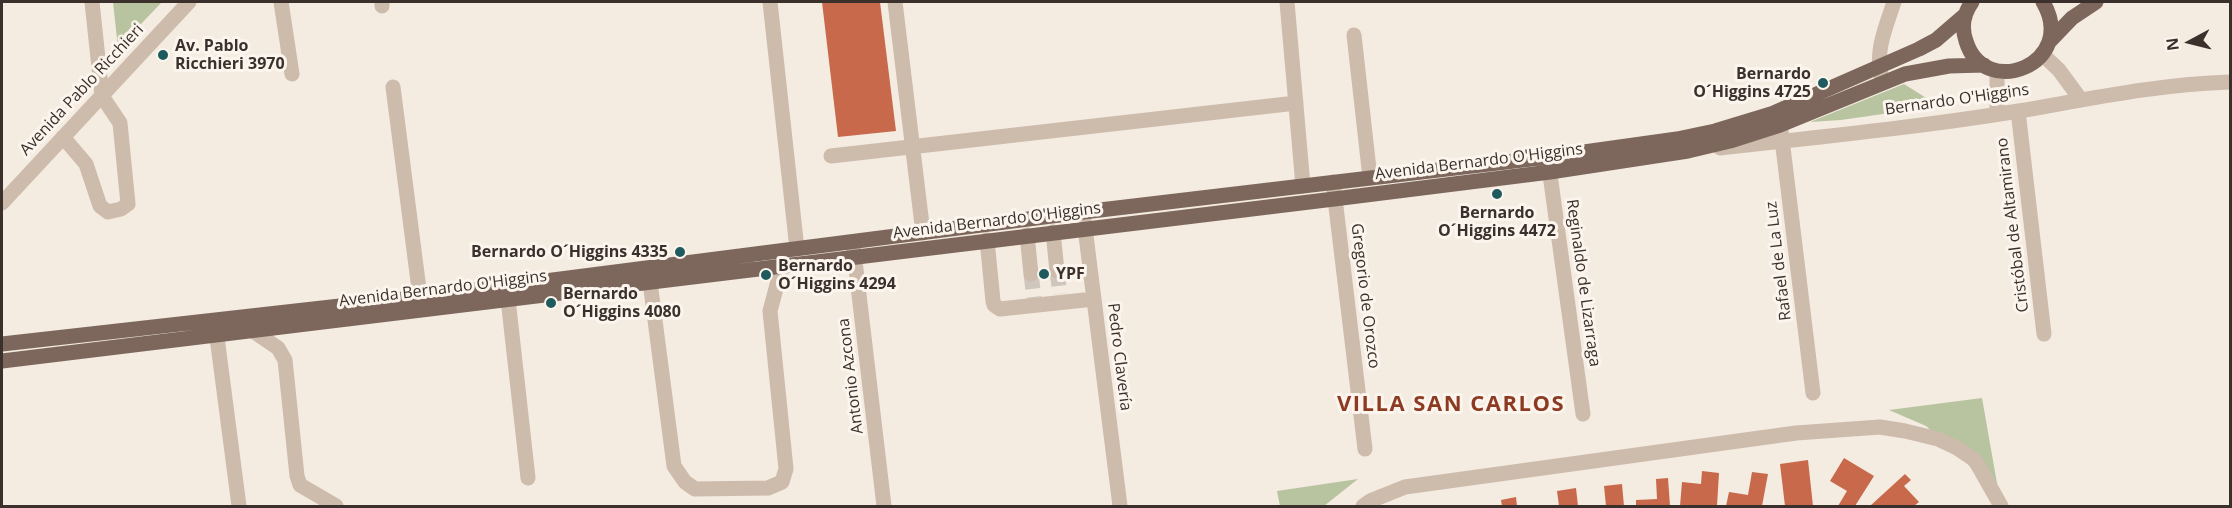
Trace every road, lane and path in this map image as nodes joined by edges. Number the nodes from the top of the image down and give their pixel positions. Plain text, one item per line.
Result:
1 (92, 2) edge
2 (189, 2) edge
3 (280, 2) edge
4 (770, 2) edge
5 (895, 2) edge
6 (1287, 2) edge
7 (1894, 2) edge
8 (2043, 2) edge
9 (2096, 2) edge
10 (1969, 8) edge
11 (1354, 35) dead end
12 (2046, 48) junction
13 (1991, 68) junction
14 (292, 74) dead end
15 (1881, 75) junction
16 (2230, 82) edge
17 (393, 87) dead end
18 (102, 96) junction
19 (2081, 100) junction
20 (1296, 103) junction
21 (2018, 111) junction
22 (1997, 114) junction
23 (1780, 125) junction
24 (63, 137) junction
25 (1782, 141) junction
26 (913, 148) junction
27 (1688, 151) junction
28 (831, 156) dead end
29 (1549, 164) junction
30 (1370, 178) junction
31 (1333, 183) junction
32 (1303, 186) junction
33 (1334, 199) junction
34 (2, 203) edge
35 (1083, 212) junction
36 (1085, 228) junction
37 (1053, 232) junction
38 (1027, 236) junction
39 (987, 240) junction
40 (924, 241) junction
41 (854, 249) junction
42 (798, 256) junction
43 (782, 266) junction
44 (1057, 271) tunnel mouth
45 (1031, 274) tunnel mouth
46 (623, 278) junction
47 (650, 282) junction
48 (508, 299) junction
49 (1094, 299) junction
50 (421, 304) junction
51 (217, 328) junction
52 (253, 331) junction
53 (2044, 334) dead end
54 (2, 344) edge
55 (2, 361) edge
56 (1813, 393) dead end
57 (1584, 414) dead end
58 (1365, 449) dead end
59 (528, 478) dead end
60 (239, 507) edge
61 (336, 507) edge
62 (884, 507) edge
63 (1120, 507) edge
64 (1363, 507) edge
65 (2001, 507) edge

1 - 18 street
2 - 18 street, Avenida Pablo Ricchieri
3 - 14 street
4 - 42 street
5 - 26 street
6 - 20 street
7 - 15 street
8 - 12 main road
9 - 12 main road
10 - 13 main road
10 - 15 main road, Avenida Bernardo O'Higgins
11 - 30 street
12 - 13 main road, Avenida Bernardo O'Higgins
12 - 19 street
13 - 15 main road, Avenida Bernardo O'Higgins
13 - 22 street
15 - 23 main road, Avenida Bernardo O'Higgins
15 - 29 main road, Avenida Bernardo O'Higgins
16 - 19 street, Bernardo O'Higgins
17 - 50 street
18 - 24 street, Avenida Pablo Ricchieri
18 - 24 street
19 - 21 street, Bernardo O'Higgins
20 - 26 street
20 - 32 street
21 - 22 street, Bernardo O'Higgins
21 - 53 street, Cristóbal de Altamirano
22 - 25 street, Bernardo O'Higgins
23 - 25 street, Rafael de La Luz
23 - 27 main road, Avenida Bernardo O'Higgins
24 - 34 street, Avenida Pablo Ricchieri
25 - 27 street, Bernardo O'Higgins
25 - 56 street, Rafael de La Luz
26 - 28 street
26 - 40 street
27 - 29 main road, Avenida Bernardo O'Higgins
29 - 30 main road, Avenida Bernardo O'Higgins
29 - 33 main road, Avenida Bernardo O'Higgins
29 - 57 street, Reginaldo de Lizarraga
30 - 31 main road, Avenida Bernardo O'Higgins
31 - 32 main road, Avenida Bernardo O'Higgins
31 - 33 street, Gregorio de Orozco
32 - 35 main road, Avenida Bernardo O'Higgins
33 - 36 main road, Avenida Bernardo O'Higgins
33 - 58 street, Gregorio de Orozco
35 - 36 street, Pedro Clavería
35 - 40 main road, Avenida Bernardo O'Higgins
36 - 37 main road, Avenida Bernardo O'Higgins
36 - 49 street, Pedro Clavería
37 - 38 main road, Avenida Bernardo O'Higgins
37 - 44 street
38 - 39 main road, Avenida Bernardo O'Higgins
38 - 45 street
39 - 40 main road, Avenida Bernardo O'Higgins
39 - 49 street
40 - 41 main road, Avenida Bernardo O'Higgins
41 - 42 main road, Avenida Bernardo O'Higgins
41 - 62 street, Antonio Azcona
42 - 43 main road, Avenida Bernardo O'Higgins
42 - 46 main road, Avenida Bernardo O'Higgins
43 - 47 main road, Avenida Bernardo O'Higgins
43 - 47 street
46 - 47 main road, Avenida Bernardo O'Higgins
46 - 48 main road, Avenida Bernardo O'Higgins
46 - 50 main road, Avenida Bernardo O'Higgins
48 - 50 main road, Avenida Bernardo O'Higgins
48 - 59 street
49 - 63 street, Pedro Clavería
50 - 51 main road, Avenida Bernardo O'Higgins
50 - 52 main road, Avenida Bernardo O'Higgins
51 - 52 main road, Avenida Bernardo O'Higgins
51 - 54 main road, Avenida Bernardo O'Higgins
51 - 55 main road, Avenida Bernardo O'Higgins
51 - 60 street
52 - 61 street
64 - 65 street

